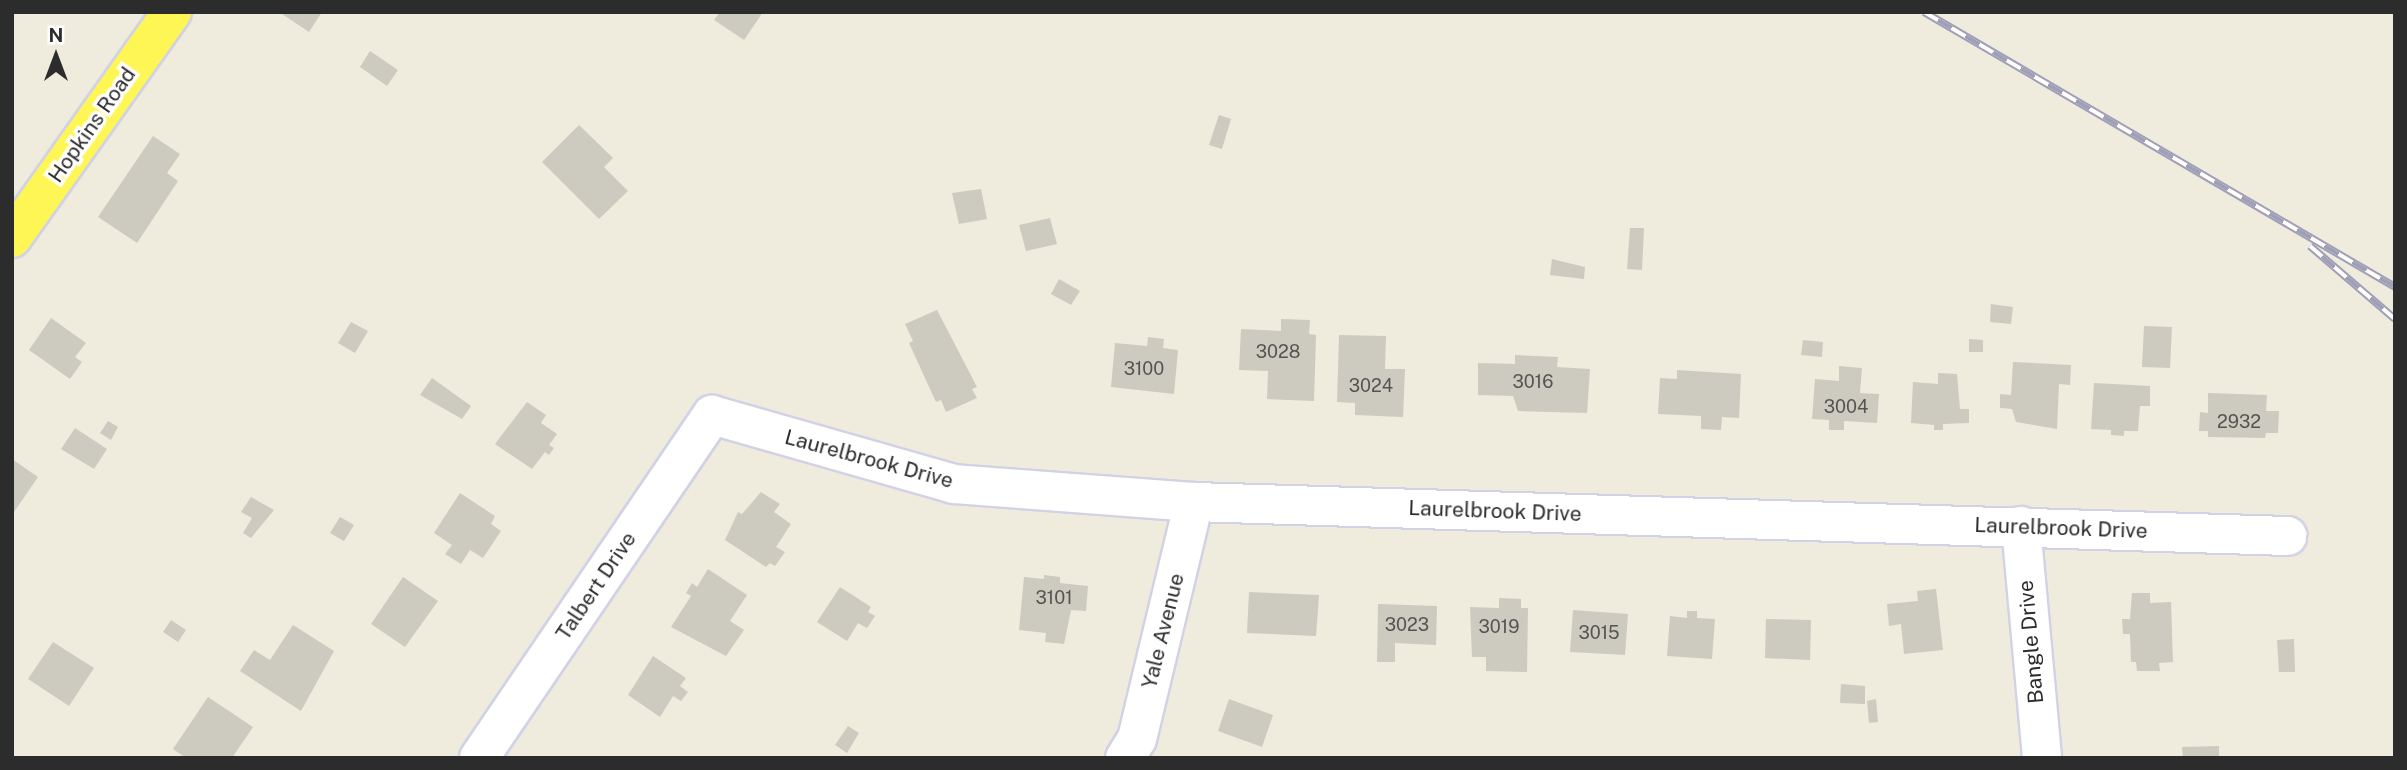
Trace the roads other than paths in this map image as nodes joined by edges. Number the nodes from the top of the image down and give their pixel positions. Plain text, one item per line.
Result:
1 (172, 12) edge
2 (12, 238) edge
3 (712, 415) joint
4 (1194, 502) junction
5 (2021, 526) junction
6 (2287, 536) dead end
7 (479, 758) edge
8 (1125, 758) edge
9 (2042, 758) edge

1 - 2 main road, Hopkins Road
3 - 4 street, Laurelbrook Drive
3 - 7 street, Talbert Drive
4 - 5 street, Laurelbrook Drive
4 - 8 street, Yale Avenue
5 - 6 street, Laurelbrook Drive
5 - 9 street, Bangle Drive

